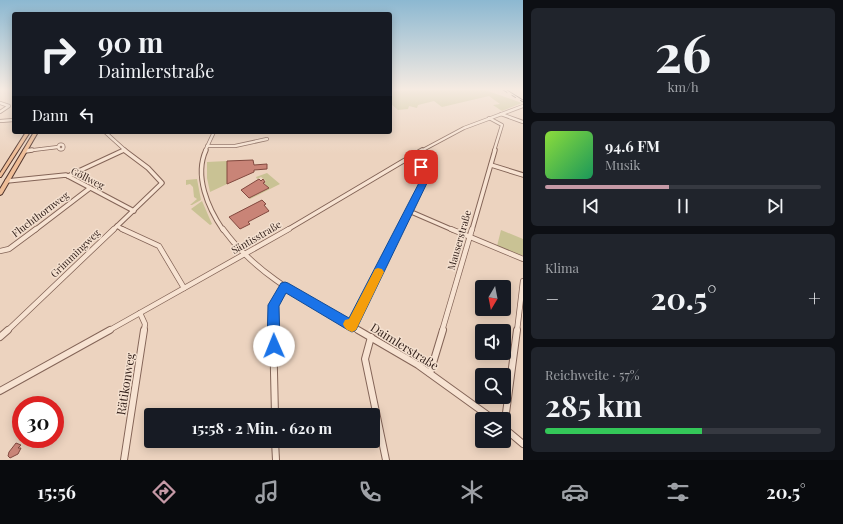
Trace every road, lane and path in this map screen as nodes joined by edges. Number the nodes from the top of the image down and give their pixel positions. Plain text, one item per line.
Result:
1 (508, 111) edge
2 (501, 114) junction
3 (489, 118) junction
4 (12, 120) edge
5 (0, 121) edge
6 (523, 122) edge
7 (27, 134) edge
8 (35, 134) edge
9 (107, 134) edge
10 (213, 134) edge
11 (267, 139) dead end
12 (258, 144) dead end
13 (243, 145) junction
14 (207, 146) junction
15 (58, 147) dead end
16 (124, 150) junction
17 (25, 151) junction
18 (408, 158) junction
19 (491, 164) junction
20 (523, 175) edge
21 (0, 176) edge
22 (68, 176) junction
23 (7, 180) junction
24 (90, 188) junction
25 (0, 193) edge
26 (134, 211) junction
27 (409, 211) junction
28 (117, 226) junction
29 (470, 237) junction
30 (0, 251) edge
31 (244, 255) junction
32 (523, 259) edge
33 (523, 282) edge
34 (285, 287) junction
35 (184, 288) junction
36 (140, 313) junction
37 (352, 326) junction
38 (0, 337) edge
39 (371, 337) junction
40 (430, 373) junction
41 (0, 391) edge
42 (275, 408) edge
43 (483, 412) edge
44 (506, 412) edge
45 (511, 434) edge
46 (523, 444) edge
47 (275, 448) edge
48 (124, 460) edge
49 (276, 460) edge
50 (386, 460) edge

1 - 2 street, Säntisstraße
2 - 3 street, Säntisstraße
2 - 6 street
3 - 18 street, Säntisstraße
3 - 19 street, Mauserstraße
4 - 5 street
7 - 21 main road
8 - 17 main road
9 - 16 street
10 - 14 street, Daimlerstraße
11 - 13 street
12 - 13 street
13 - 14 street
14 - 31 street, Daimlerstraße
15 - 17 street
16 - 22 street
16 - 26 street, Grimmingweg
17 - 23 main road
18 - 27 street
18 - 31 street, Säntisstraße
19 - 20 street
19 - 29 street, Mauserstraße
22 - 23 street, Göllweg
22 - 24 street, Göllweg
23 - 25 main road
24 - 26 street, Göllweg
24 - 30 street, Fluchthornweg
26 - 28 street, Grimmingweg
27 - 29 street
27 - 37 street
28 - 35 street
28 - 38 street, Grimmingweg
29 - 32 street
29 - 40 street, Mauserstraße
31 - 34 street, Daimlerstraße
31 - 35 street, Säntisstraße
33 - 44 street
34 - 37 street, Daimlerstraße
34 - 42 street
35 - 36 street, Säntisstraße
36 - 41 street, Säntisstraße
36 - 48 street, Rätikonweg
37 - 39 street, Daimlerstraße
39 - 40 street, Daimlerstraße
39 - 50 street
40 - 43 street, Daimlerstraße
45 - 46 street
47 - 49 street

